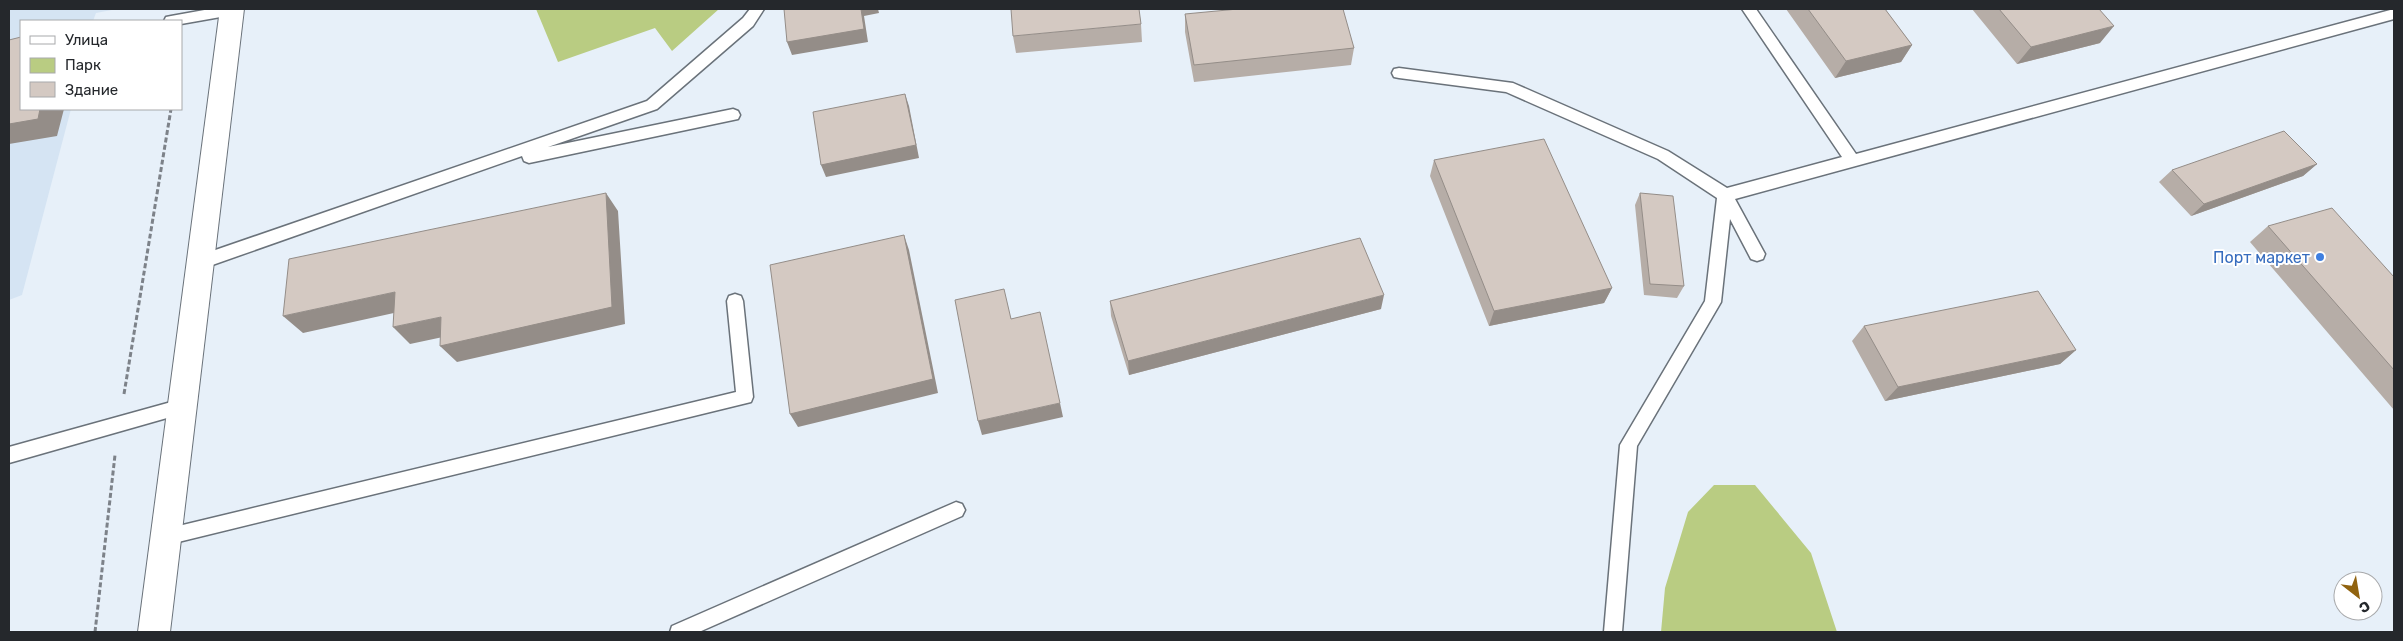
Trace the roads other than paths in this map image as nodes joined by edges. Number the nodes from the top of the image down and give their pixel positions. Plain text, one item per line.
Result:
1 (757, 9) edge
2 (1749, 9) edge
3 (232, 10) edge
4 (2394, 14) edge
5 (177, 20) edge
6 (1399, 73) dead end
7 (733, 115) dead end
8 (1852, 160) junction
9 (467, 170) junction
10 (1725, 194) junction
11 (1756, 254) dead end
12 (200, 262) junction
13 (735, 301) dead end
14 (182, 407) junction
15 (9, 455) edge
16 (956, 510) dead end
17 (166, 537) junction
18 (154, 632) edge
19 (678, 632) edge
20 (1613, 632) edge

1 - 9 lane
2 - 8 lane
3 - 5 lane
3 - 12 street
4 - 8 lane
6 - 10 lane
7 - 9 lane
8 - 10 lane
9 - 12 lane
10 - 11 lane
10 - 20 lane
12 - 14 street
13 - 17 lane
14 - 15 lane
14 - 17 street
16 - 19 lane
17 - 18 street

